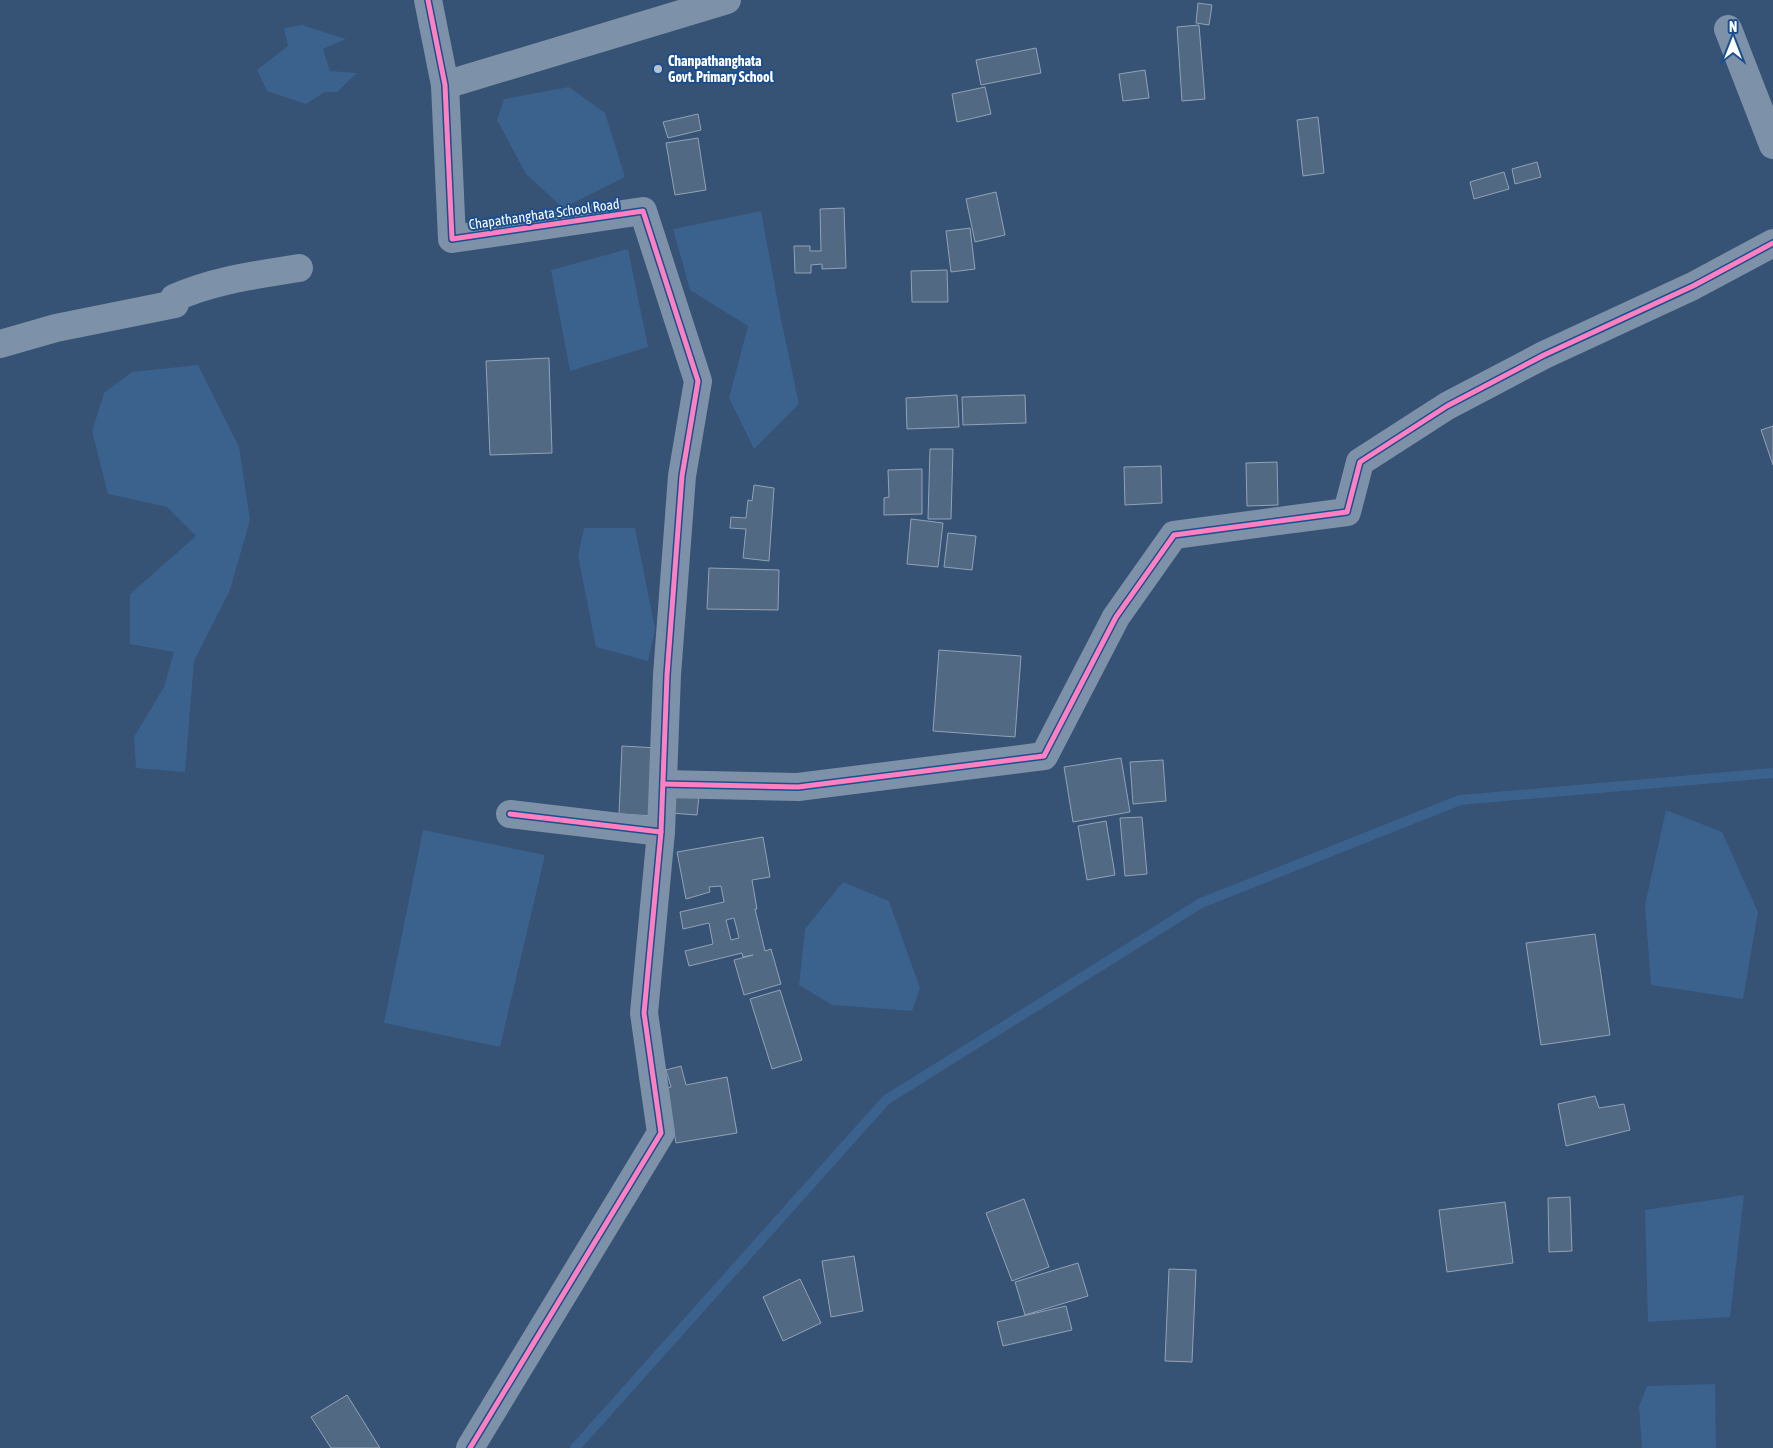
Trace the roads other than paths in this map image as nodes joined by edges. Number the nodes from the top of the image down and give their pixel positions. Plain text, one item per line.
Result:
1 (428, 0) edge
2 (727, 0) edge
3 (1728, 28) dead end
4 (445, 84) junction
5 (1773, 146) edge
6 (1773, 243) edge
7 (299, 268) dead end
8 (0, 344) edge
9 (663, 784) junction
10 (510, 814) dead end
11 (661, 832) junction
12 (470, 1448) edge

1 - 4 street, Chapathanghata School Road
2 - 4 street
3 - 5 street
4 - 9 street, Chapathanghata School Road
6 - 9 street
7 - 8 street
9 - 11 street
10 - 11 street
11 - 12 street

